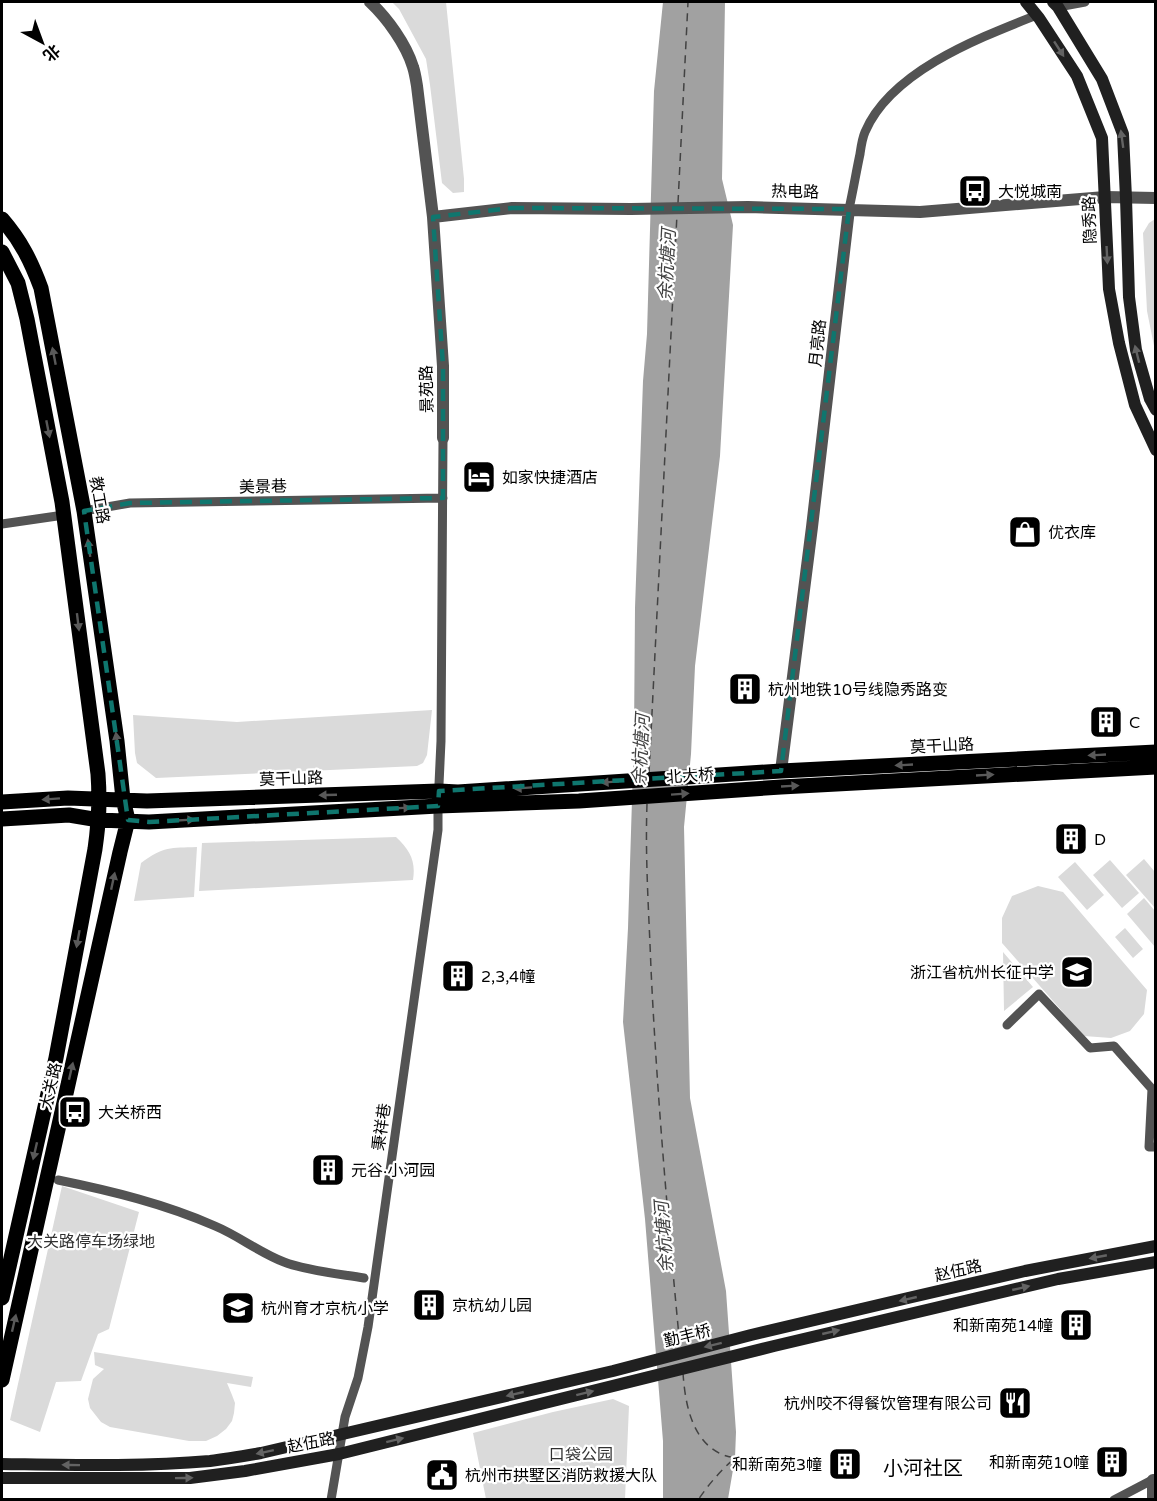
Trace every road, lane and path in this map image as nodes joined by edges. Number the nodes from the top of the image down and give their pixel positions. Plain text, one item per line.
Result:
1 (370, 2) edge
2 (1026, 2) edge
3 (1084, 2) edge
4 (1055, 4) edge
5 (1036, 15) junction
6 (1105, 197) junction
7 (1126, 198) junction
8 (1155, 198) edge
9 (849, 209) junction
10 (433, 218) junction
11 (2, 219) edge
12 (2, 252) edge
13 (1155, 410) edge
14 (443, 438) joint
15 (1155, 450) edge
16 (443, 498) junction
17 (84, 511) junction
18 (64, 515) junction
19 (2, 524) edge
20 (1155, 752) edge
21 (1155, 766) edge
22 (782, 771) junction
23 (731, 782) junction
24 (581, 784) joint
25 (439, 798) junction
26 (100, 799) junction
27 (123, 799) junction
28 (579, 801) joint
29 (2, 802) edge
30 (2, 819) edge
31 (99, 820) junction
32 (128, 820) junction
33 (1007, 1025) dead end
34 (1153, 1126) edge
35 (1152, 1147) edge
36 (58, 1180) dead end
37 (1155, 1246) edge
38 (1155, 1262) edge
39 (364, 1278) dead end
40 (2, 1298) edge
41 (770, 1331) joint
42 (774, 1346) joint
43 (613, 1371) joint
44 (2, 1380) edge
45 (620, 1384) joint
46 (342, 1434) junction
47 (339, 1454) junction
48 (2, 1464) edge
49 (2, 1478) edge
50 (1154, 1479) edge
51 (332, 1500) edge
52 (1114, 1500) edge
53 (1153, 1500) edge

1 - 10 street, 景苑路
2 - 5 main road, 隐秀路
3 - 4 street
7 -> 4 main road
5 -> 6 main road, 隐秀路
5 - 9 street, 月亮路
6 - 7 street, 热电路
6 - 9 street, 热电路
6 -> 15 main road, 隐秀路
7 - 8 street, 热电路
13 -> 7 main road
9 - 10 street, 热电路
9 - 22 street, 月亮路
10 - 14 street, 景苑路
17 -> 11 main road, 教工路
12 -> 18 main road
14 - 16 street, 景苑路
16 - 17 street, 美景巷
16 - 25 street, 景苑路
27 -> 17 main road, 教工路
18 - 19 street
18 -> 26 main road
20 -> 22 main road, 莫干山路
23 -> 21 main road, 莫干山路
22 - 23 main road, 莫干山路
23 -> 24 main road, 北大桥
28 -> 23 main road, 北大桥
24 -> 25 main road, 莫干山路
25 -> 27 main road, 莫干山路
25 - 28 main road, 莫干山路
32 -> 25 main road, 莫干山路
25 - 46 street, 秉祥巷
26 - 27 main road, 莫干山路
26 -> 29 main road, 莫干山路
26 - 31 main road, 大关路
27 - 32 main road, 大关路
30 - 31 main road, 莫干山路
31 - 32 main road, 莫干山路
31 -> 40 main road, 大关路
44 -> 32 main road, 大关路
33 - 34 street
34 - 35 street
36 - 39 street
37 -> 41 main road, 赵伍路
42 -> 38 main road, 赵伍路
41 -> 43 main road, 勤丰桥
42 - 45 main road, 勤丰桥
43 -> 46 main road, 赵伍路
47 -> 45 main road, 赵伍路
46 - 47 street, 秉祥巷
46 -> 48 main road, 赵伍路
49 -> 47 main road, 赵伍路
47 - 51 street, 秉祥巷
50 - 52 street
50 - 53 street

